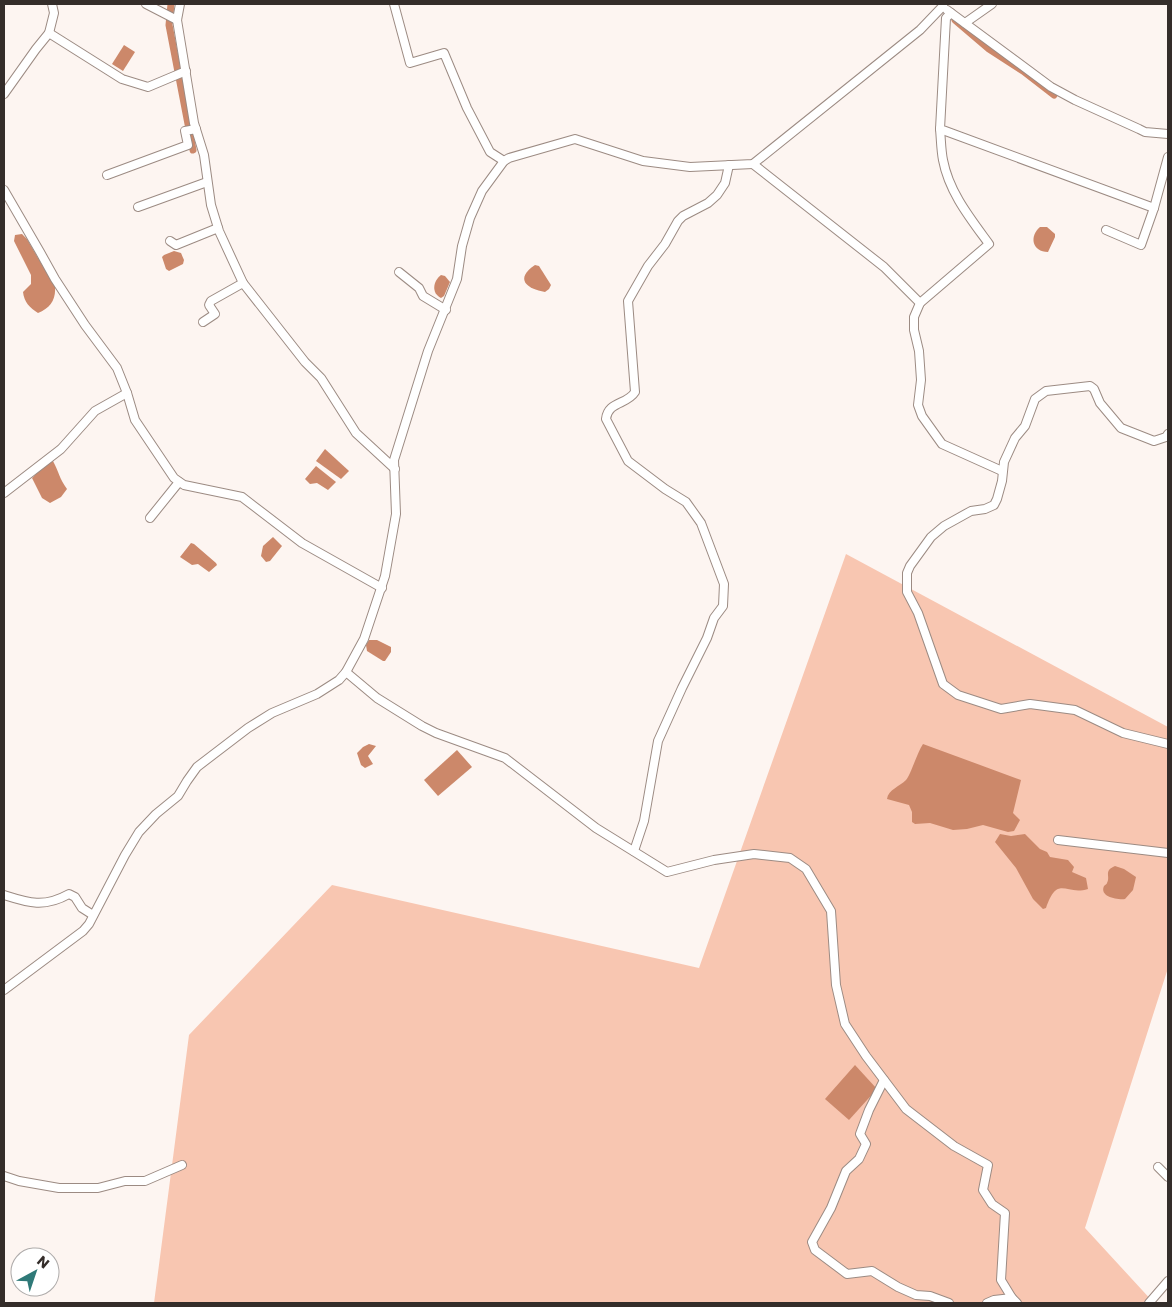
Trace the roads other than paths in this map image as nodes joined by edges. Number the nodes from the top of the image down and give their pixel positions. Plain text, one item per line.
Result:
1 (52, 4) edge
2 (146, 4) edge
3 (180, 4) edge
4 (394, 4) edge
5 (992, 4) edge
6 (941, 5) edge
7 (950, 13) junction
8 (177, 20) junction
9 (965, 22) junction
10 (49, 33) junction
11 (186, 71) junction
12 (4, 94) edge
13 (196, 128) junction
14 (940, 129) junction
15 (1168, 134) edge
16 (1168, 157) edge
17 (504, 161) junction
18 (753, 164) junction
19 (729, 165) junction
20 (107, 175) dead end
21 (207, 182) junction
22 (4, 190) edge
23 (138, 206) dead end
24 (1154, 208) junction
25 (218, 228) junction
26 (1106, 230) dead end
27 (170, 241) dead end
28 (399, 272) dead end
29 (243, 283) junction
30 (920, 303) junction
31 (446, 310) junction
32 (203, 322) dead end
33 (127, 392) junction
34 (1168, 434) edge
35 (395, 469) junction
36 (1002, 471) junction
37 (179, 482) junction
38 (4, 493) edge
39 (150, 518) dead end
40 (382, 588) junction
41 (346, 672) junction
42 (1168, 744) edge
43 (1058, 840) dead end
44 (634, 851) junction
45 (1168, 853) edge
46 (4, 894) edge
47 (93, 915) junction
48 (4, 990) edge
49 (884, 1080) junction
50 (182, 1164) dead end
51 (1158, 1168) dead end
52 (4, 1176) edge
53 (1168, 1177) edge
54 (1168, 1281) edge
55 (1014, 1301) edge
56 (949, 1303) edge
57 (987, 1303) edge
58 (1149, 1303) edge

1 - 10 street
2 - 8 street
3 - 8 street
4 - 17 street
5 - 9 street
6 - 7 street
6 - 18 street
7 - 9 street
7 - 14 street
8 - 11 street
9 - 15 street
10 - 11 street
10 - 12 street
11 - 13 street
13 - 20 street
13 - 21 street
14 - 24 street
14 - 30 street
16 - 24 street
17 - 19 street
17 - 31 street
18 - 19 street
18 - 30 street
19 - 44 street
21 - 23 street
21 - 25 street
22 - 33 street
24 - 26 street
25 - 27 street
25 - 29 street
28 - 31 street
29 - 32 street
29 - 35 street
30 - 36 street
31 - 35 street
33 - 37 street
33 - 38 street
34 - 36 street
35 - 40 street
36 - 42 street
37 - 39 street
37 - 40 street
40 - 41 street
41 - 44 street
41 - 47 street
43 - 45 street
44 - 49 street
46 - 47 street
47 - 48 street
49 - 55 street
49 - 56 street
50 - 52 street
51 - 53 street
54 - 58 street
55 - 57 street

